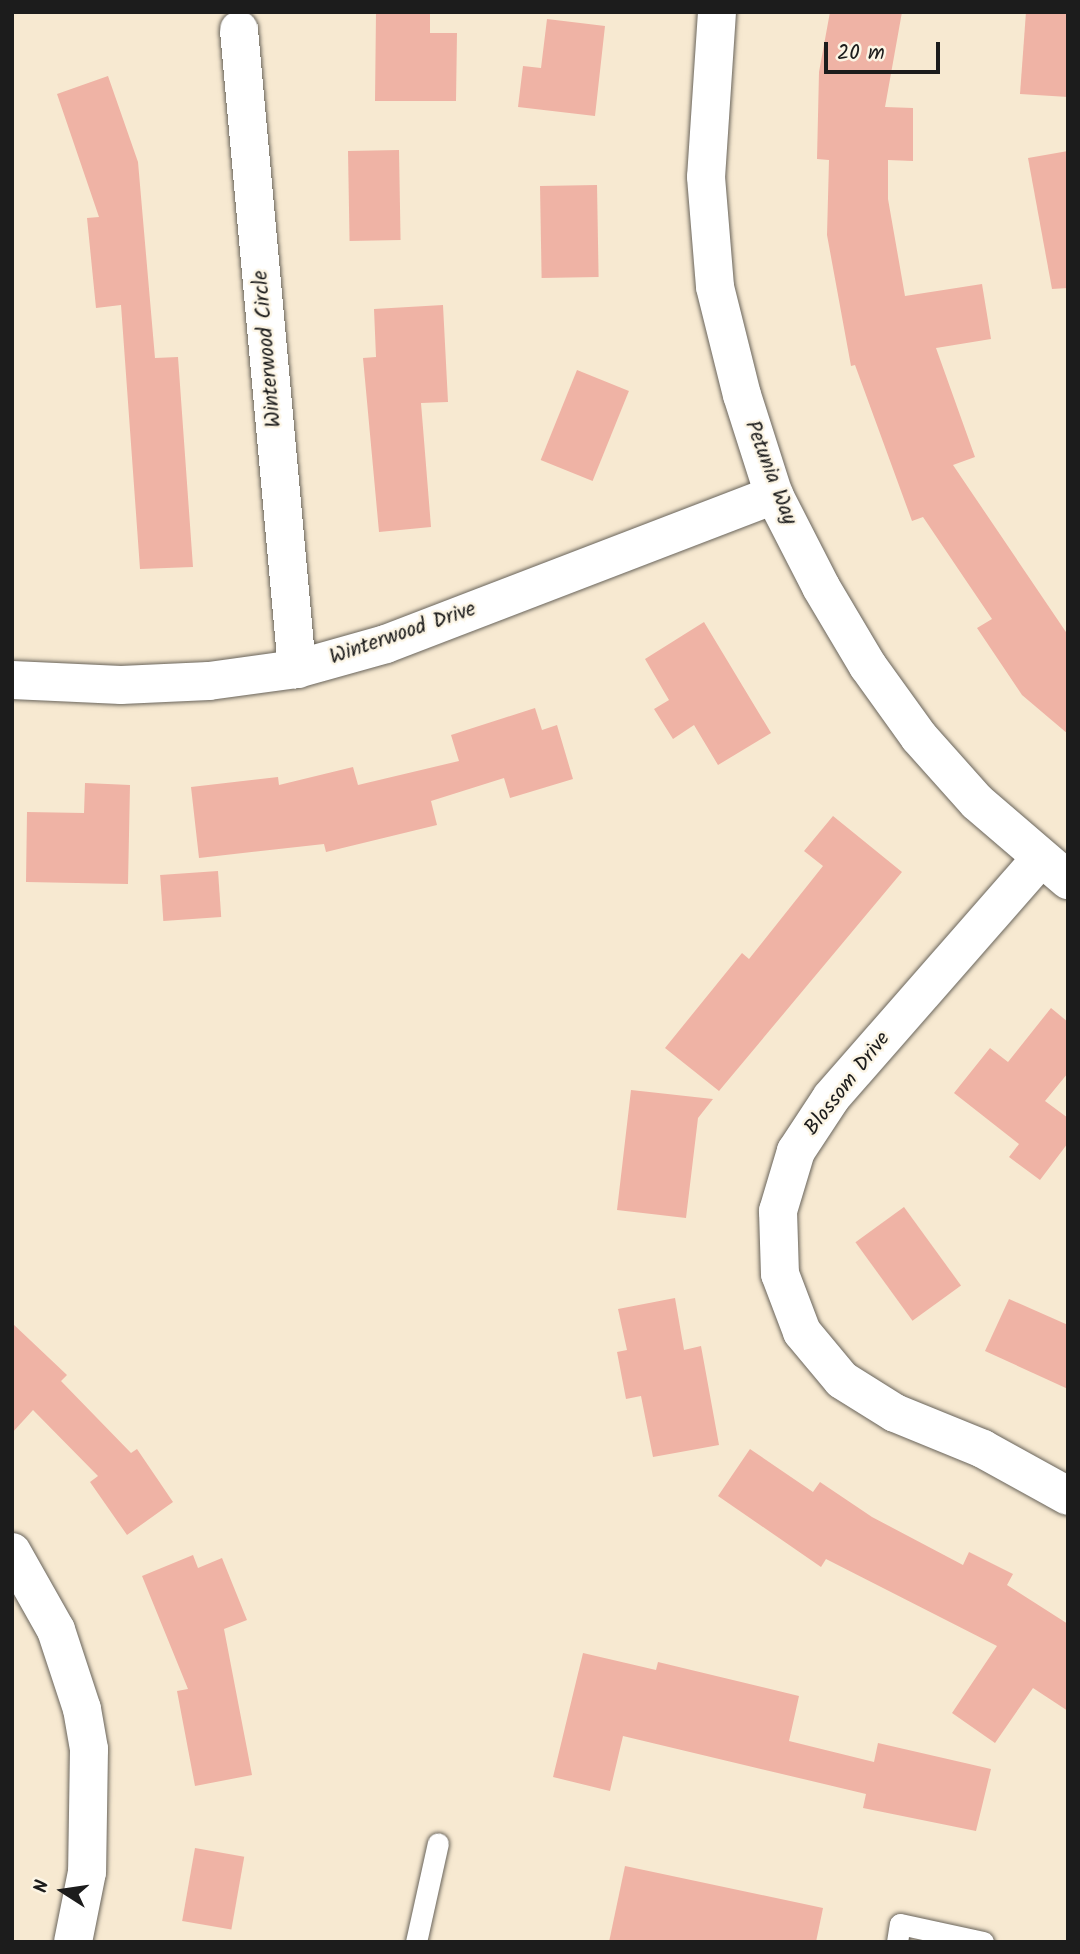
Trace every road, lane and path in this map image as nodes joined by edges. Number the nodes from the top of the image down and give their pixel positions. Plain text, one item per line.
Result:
1 (717, 12) edge
2 (239, 30) dead end
3 (774, 495) junction
4 (297, 669) junction
5 (12, 680) edge
6 (1054, 869) edge
7 (1068, 1496) edge
8 (12, 1552) edge
9 (438, 1843) dead end
10 (74, 1942) edge
11 (416, 1942) edge
12 (897, 1942) edge
13 (984, 1942) edge

1 - 3 street, Petunia Way
2 - 4 street, Winterwood Circle
3 - 4 street, Winterwood Drive
3 - 6 street, Petunia Way
4 - 5 street, Winterwood Drive
6 - 7 street, Blossom Drive
8 - 10 street
9 - 11 lane
12 - 13 lane

